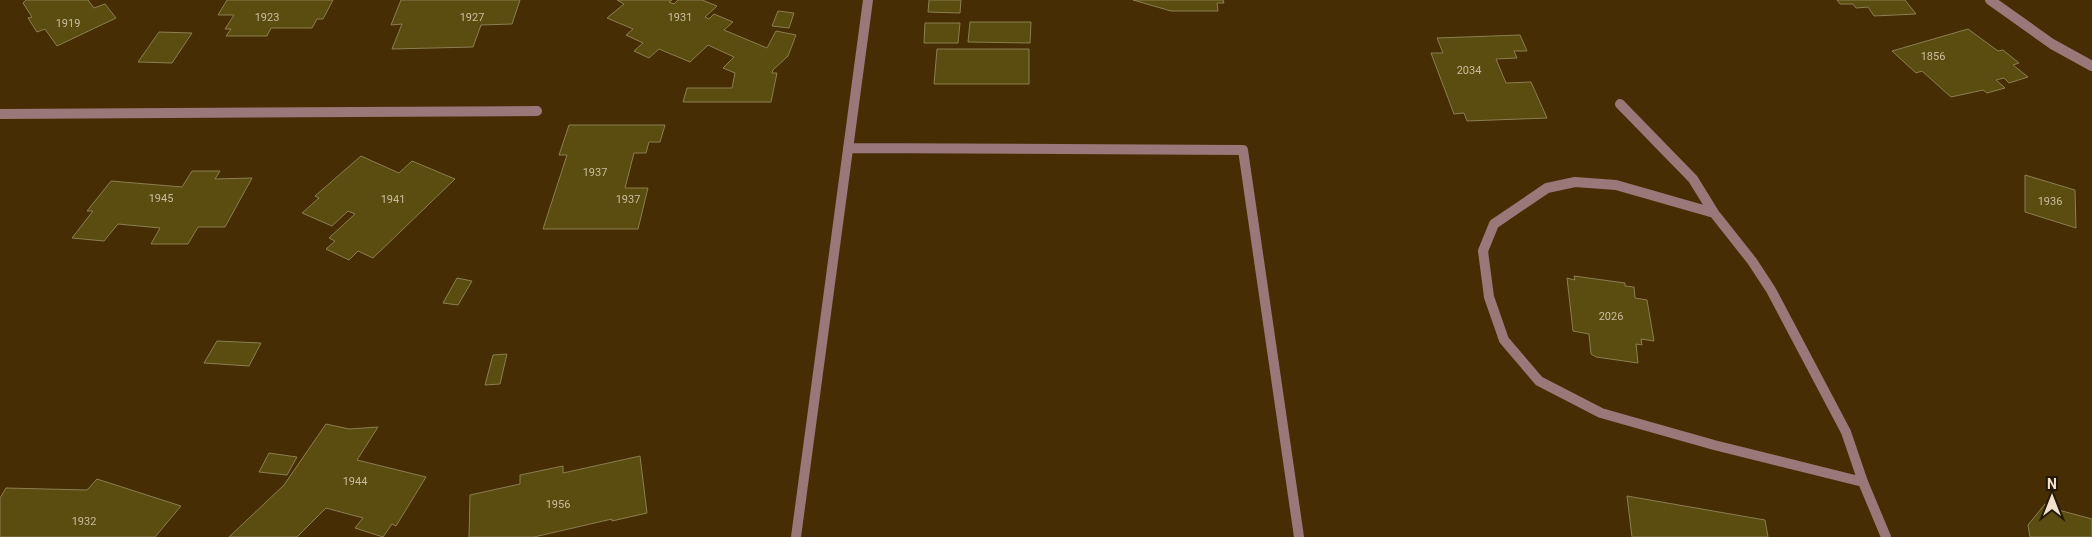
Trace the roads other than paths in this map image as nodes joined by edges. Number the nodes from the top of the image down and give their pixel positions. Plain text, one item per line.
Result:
1 (868, 0) edge
2 (1990, 0) edge
3 (2092, 66) edge
4 (1620, 104) dead end
5 (537, 111) dead end
6 (0, 114) edge
7 (848, 148) junction
8 (1714, 213) junction
9 (1863, 482) junction
10 (796, 537) edge
11 (1299, 537) edge
12 (1886, 537) edge

1 - 7 street
2 - 3 street
4 - 8 street
5 - 6 street
7 - 10 street
7 - 11 street
8 - 9 street
8 - 9 street
9 - 12 street

